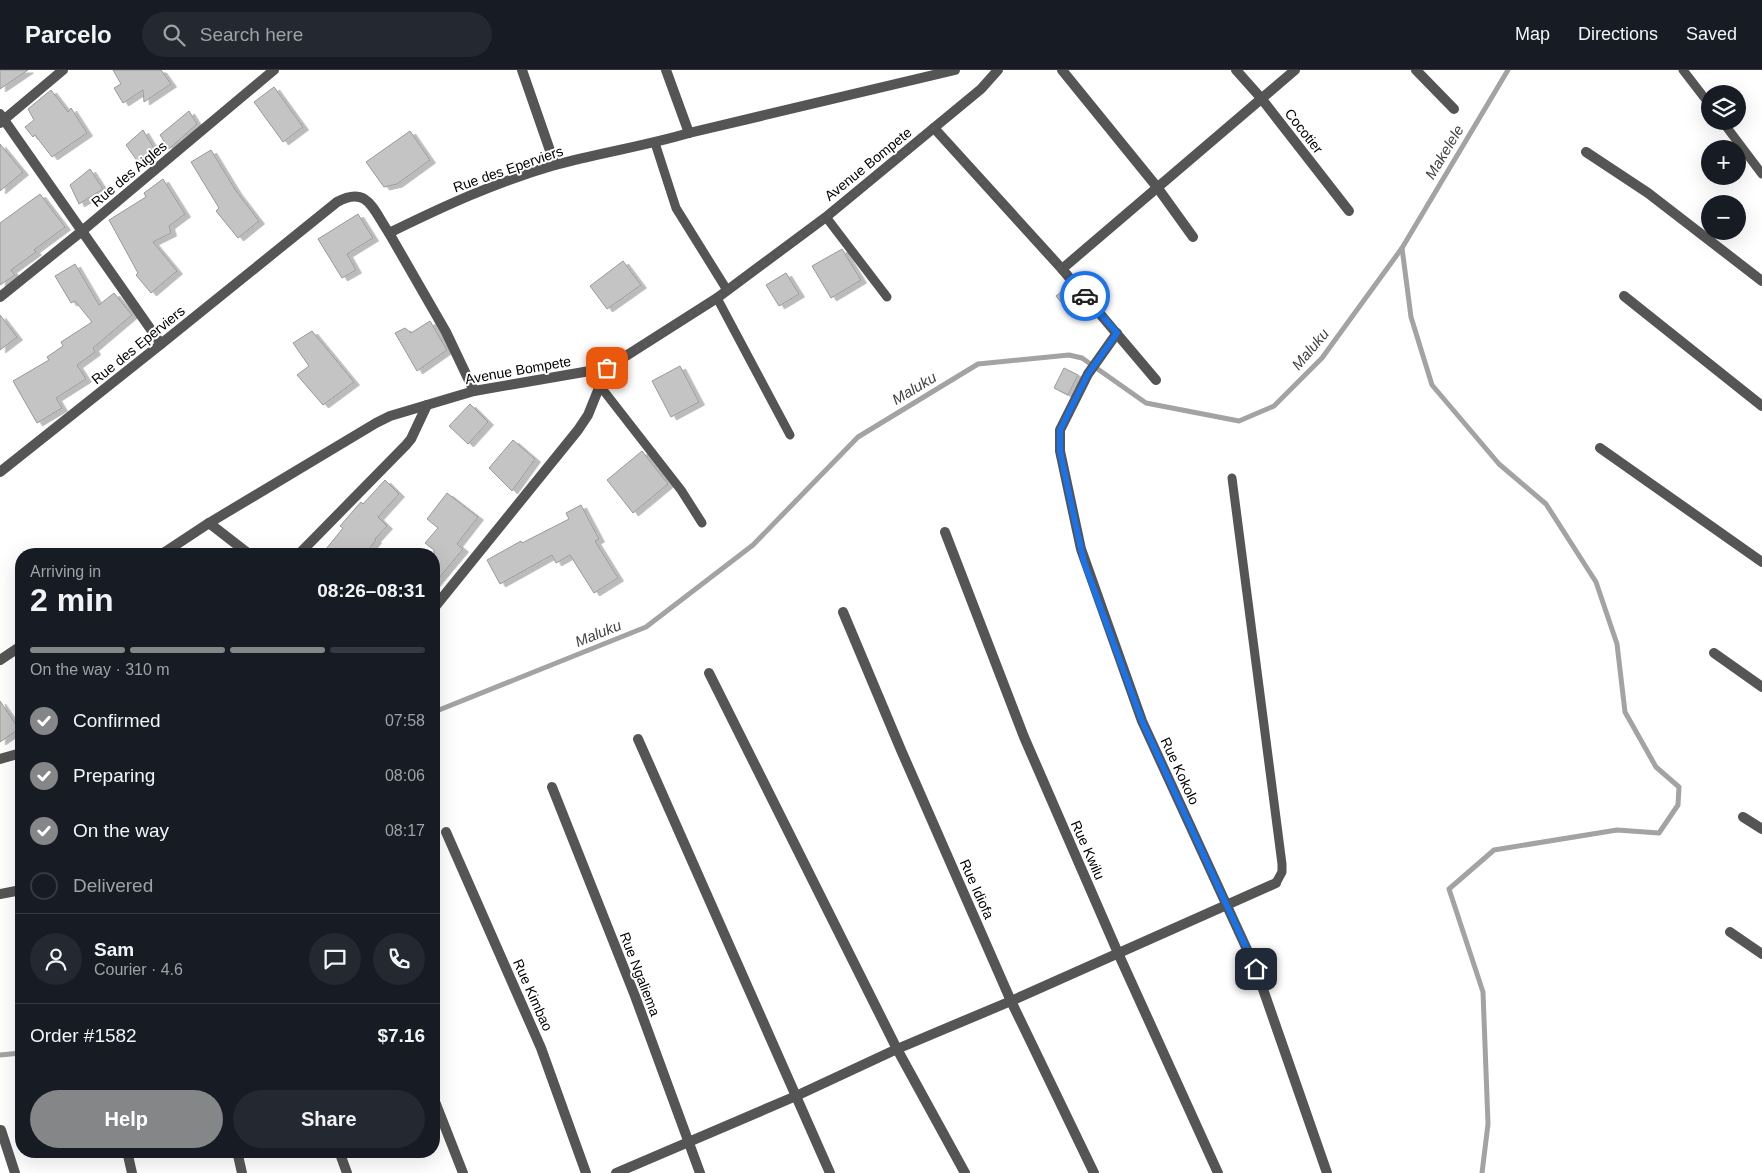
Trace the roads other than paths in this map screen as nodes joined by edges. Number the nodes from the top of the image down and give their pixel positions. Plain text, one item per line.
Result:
1 (64, 70) edge
2 (274, 70) edge
3 (522, 70) edge
4 (666, 70) edge
5 (955, 70) edge
6 (998, 70) edge
7 (1062, 70) edge
8 (1236, 70) edge
9 (1295, 70) edge
10 (1416, 70) edge
11 (1684, 70) edge
12 (1701, 93) edge
13 (1261, 98) junction
14 (1454, 109) dead end
15 (1, 119) edge
16 (934, 128) junction
17 (1729, 130) edge
18 (689, 133) junction
19 (655, 143) junction
20 (1586, 152) dead end
21 (555, 165) junction
22 (1762, 174) edge
23 (1157, 187) junction
24 (1349, 211) dead end
25 (826, 217) junction
26 (82, 231) junction
27 (389, 233) junction
28 (1193, 237) dead end
29 (1062, 269) junction
30 (1762, 281) edge
31 (727, 290) junction
32 (1624, 296) dead end
33 (0, 297) edge
34 (886, 297) dead end
35 (717, 298) junction
36 (1117, 333) junction
37 (161, 344) junction
38 (607, 368) junction
39 (1156, 380) dead end
40 (600, 386) junction
41 (474, 391) junction
42 (427, 405) junction
43 (1762, 406) edge
44 (790, 435) dead end
45 (1600, 448) dead end
46 (0, 472) edge
47 (1232, 478) dead end
48 (209, 523) junction
49 (702, 523) dead end
50 (945, 532) dead end
51 (171, 548) edge
52 (241, 548) edge
53 (306, 548) edge
54 (1762, 562) edge
55 (440, 601) edge
56 (844, 612) dead end
57 (15, 650) edge
58 (1714, 653) dead end
59 (0, 660) edge
60 (709, 674) dead end
61 (1762, 687) edge
62 (638, 739) dead end
63 (15, 755) edge
64 (0, 759) edge
65 (552, 787) dead end
66 (1743, 817) dead end
67 (1762, 829) edge
68 (446, 832) dead end
69 (1276, 883) joint
70 (15, 891) edge
71 (0, 894) edge
72 (1228, 906) junction
73 (1730, 932) dead end
74 (1118, 953) junction
75 (1762, 954) edge
76 (1011, 1001) junction
77 (897, 1049) junction
78 (796, 1096) junction
79 (440, 1114) edge
80 (1, 1130) edge
81 (688, 1142) junction
82 (129, 1158) edge
83 (239, 1158) edge
84 (342, 1158) edge
85 (15, 1173) edge
86 (132, 1173) edge
87 (242, 1173) edge
88 (347, 1173) edge
89 (463, 1173) edge
90 (586, 1173) edge
91 (616, 1173) edge
92 (700, 1173) edge
93 (830, 1173) edge
94 (965, 1173) edge
95 (1094, 1173) edge
96 (1218, 1173) edge
97 (1327, 1173) edge

1 - 15 street
2 - 26 street, Rue des Aigles
3 - 21 street
4 - 18 street
5 - 18 street, Rue des Eperviers
6 - 16 street, Avenue Bompete
7 - 23 street
8 - 13 street, Cocotier
9 - 13 street
10 - 14 street
11 - 12 lane
13 - 23 street
13 - 24 street, Cocotier
15 - 26 street
16 - 25 street, Avenue Bompete
16 - 29 street
17 - 22 lane
18 - 19 street, Rue des Eperviers
19 - 21 street, Rue des Eperviers
19 - 31 lane
20 - 30 street
21 - 27 street, Rue des Eperviers
23 - 28 street
23 - 29 street
25 - 31 street, Avenue Bompete
25 - 34 lane
26 - 33 street, Rue des Aigles
26 - 37 street
27 - 37 street, Rue des Eperviers
27 - 41 street
29 - 36 street
31 - 35 street, Avenue Bompete
32 - 43 street
35 - 38 street, Avenue Bompete
35 - 44 lane
36 - 39 street
36 - 72 street, Rue Kokolo
37 - 46 street, Rue des Eperviers
38 - 40 street
38 - 41 street, Avenue Bompete
40 - 49 lane
40 - 55 street
41 - 42 street, Avenue Bompete
42 - 48 street, Avenue Bompete
42 - 53 street
45 - 54 street
47 - 69 lane
48 - 51 street, Avenue Bompete
48 - 52 street
50 - 74 street, Rue Kwilu
56 - 76 street, Rue Idiofa
57 - 59 street
58 - 61 street
60 - 77 street
62 - 78 street
63 - 64 street
65 - 81 street, Rue Ngaliema
66 - 67 street
68 - 90 street, Rue Kimbao
69 - 72 street
70 - 71 street
72 - 74 street
72 - 97 street, Rue Kokolo
73 - 75 street
74 - 76 street
74 - 96 street, Rue Kwilu
76 - 77 street
76 - 95 street, Rue Idiofa
77 - 78 street
77 - 94 street
78 - 81 street
78 - 93 street
79 - 89 street
80 - 85 street
81 - 91 street
81 - 92 street, Rue Ngaliema
82 - 86 street
83 - 87 street
84 - 88 street

